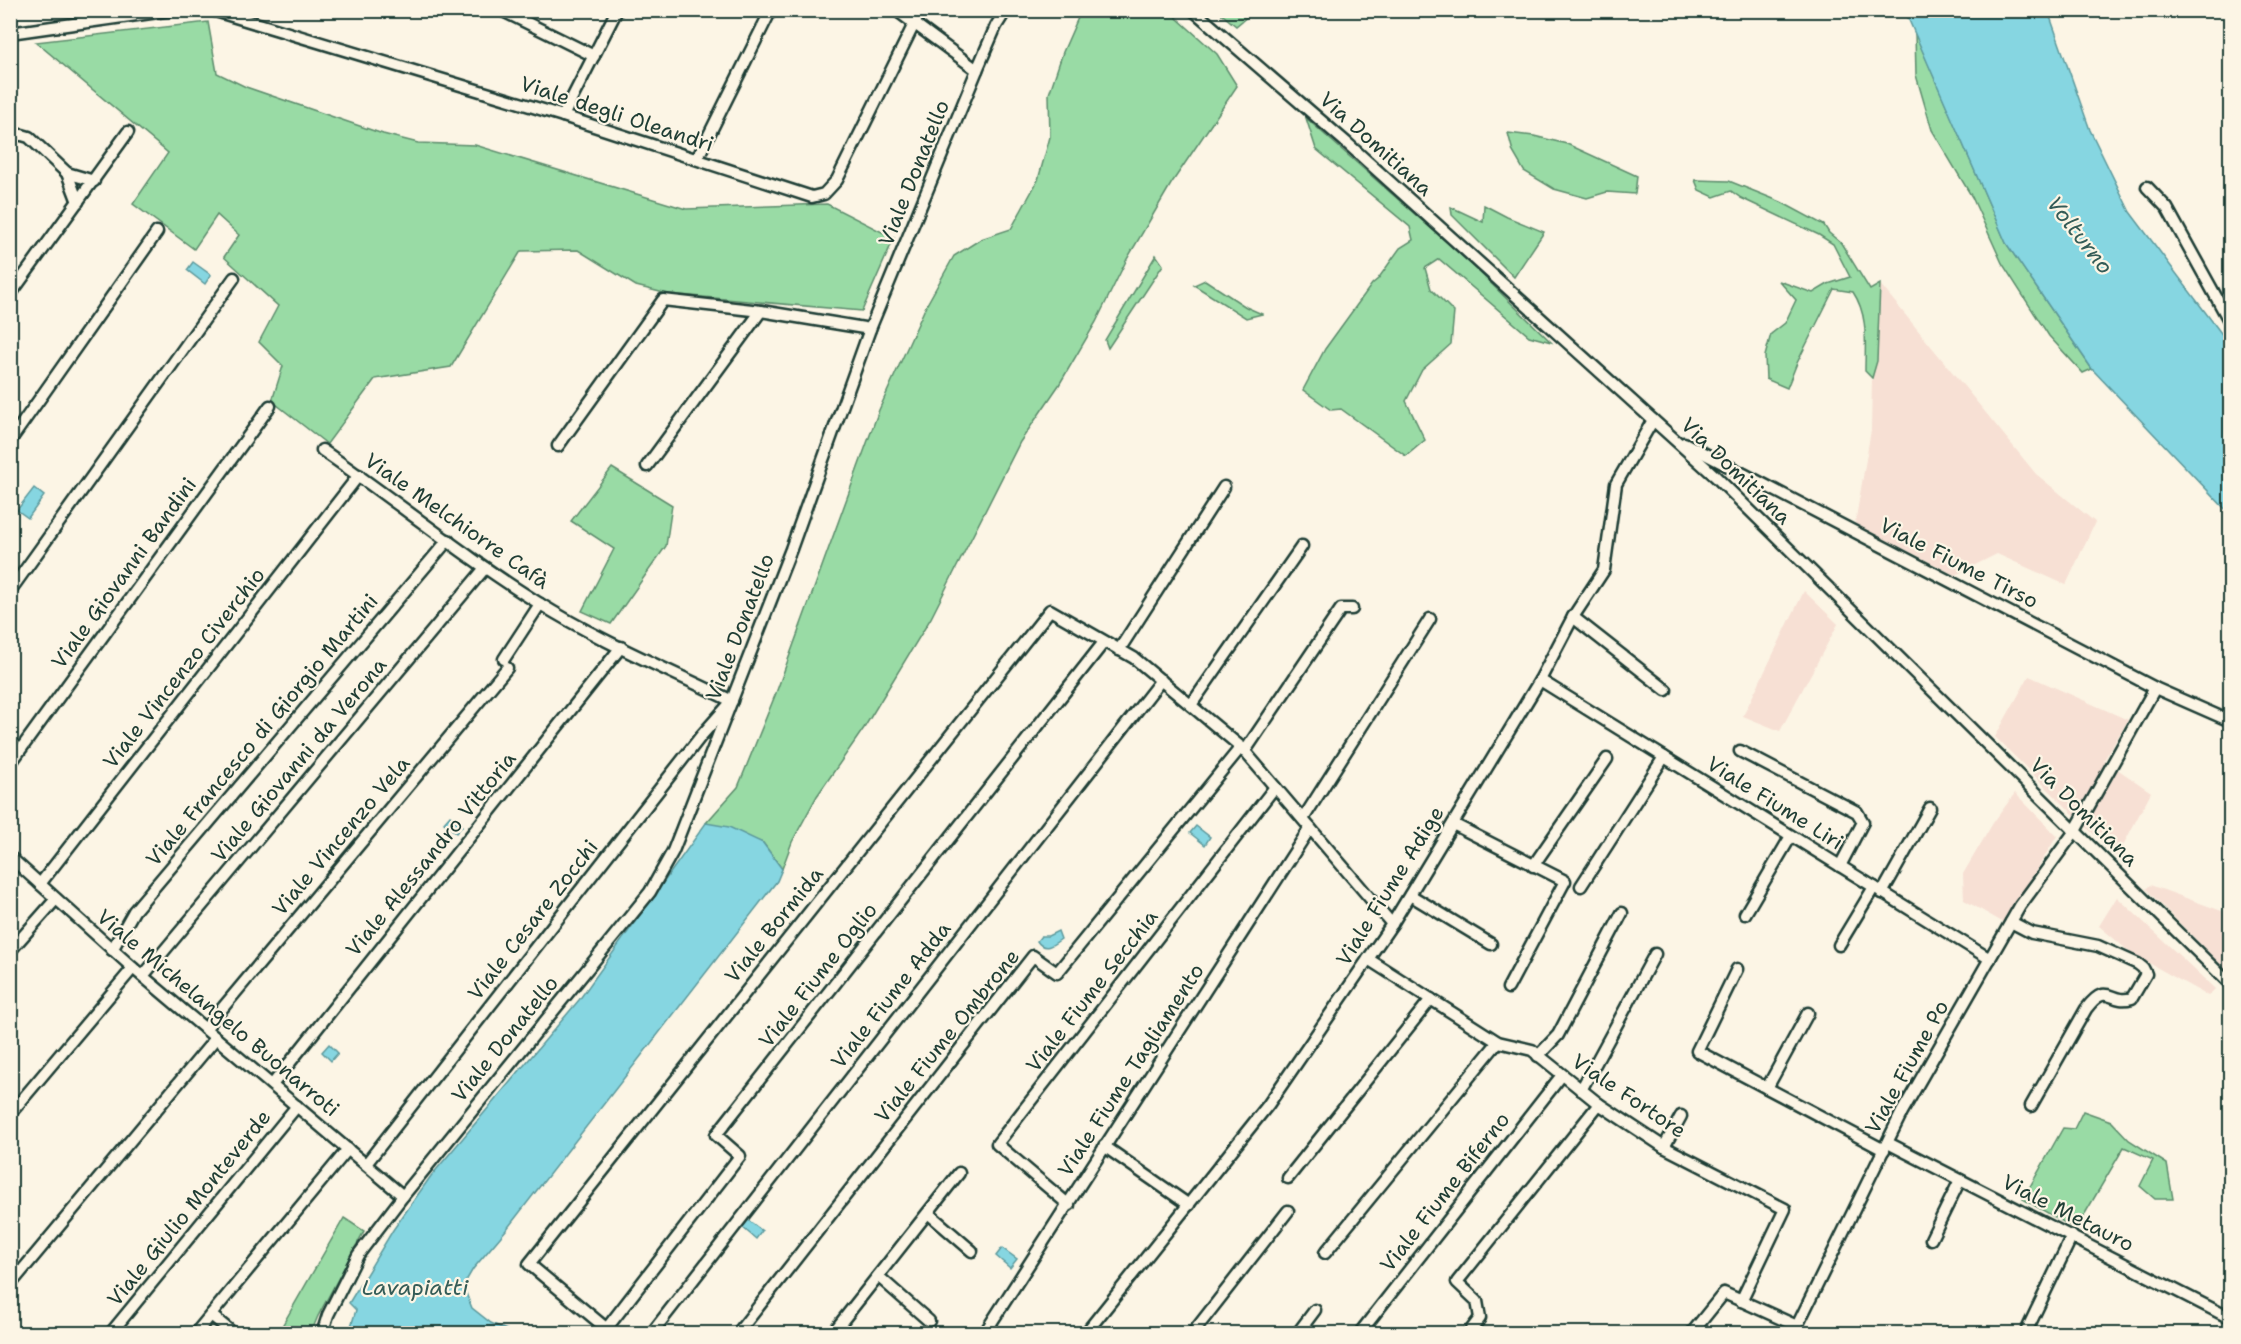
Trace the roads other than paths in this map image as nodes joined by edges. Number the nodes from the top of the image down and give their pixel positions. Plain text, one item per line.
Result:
1 (172, 10) edge
2 (212, 10) edge
3 (501, 10) edge
4 (617, 10) edge
5 (771, 10) edge
6 (896, 10) edge
7 (921, 10) edge
8 (1006, 10) edge
9 (1193, 10) edge
10 (914, 23) junction
11 (10, 33) edge
12 (594, 56) junction
13 (977, 70) junction
14 (563, 116) junction
15 (128, 132) dead end
16 (10, 135) edge
17 (697, 159) junction
18 (67, 173) junction
19 (94, 181) junction
20 (2147, 187) dead end
21 (78, 202) junction
22 (157, 231) dead end
23 (234, 278) dead end
24 (10, 295) edge
25 (761, 311) junction
26 (2230, 322) edge
27 (870, 329) junction
28 (270, 406) dead end
29 (1653, 420) junction
30 (1671, 435) junction
31 (10, 441) edge
32 (558, 446) dead end
33 (322, 450) dead end
34 (647, 466) dead end
35 (359, 475) junction
36 (1224, 487) dead end
37 (448, 540) junction
38 (1302, 546) dead end
39 (485, 568) junction
40 (10, 591) edge
41 (540, 604) junction
42 (1352, 609) dead end
43 (1573, 617) junction
44 (1430, 620) dead end
45 (1104, 642) junction
46 (621, 647) junction
47 (1119, 650) junction
48 (1540, 680) junction
49 (1161, 681) junction
50 (2155, 688) junction
51 (1666, 690) dead end
52 (732, 701) junction
53 (1191, 705) junction
54 (2230, 721) edge
55 (1243, 749) junction
56 (1740, 751) dead end
57 (1664, 757) junction
58 (1607, 759) dead end
59 (10, 764) edge
60 (1275, 787) junction
61 (1930, 808) dead end
62 (1303, 819) junction
63 (1453, 824) junction
64 (1310, 828) junction
65 (2075, 831) junction
66 (1791, 836) junction
67 (10, 857) edge
68 (1533, 866) junction
69 (1840, 866) junction
70 (40, 884) junction
71 (1581, 886) dead end
72 (1878, 890) junction
73 (1410, 895) junction
74 (56, 898) junction
75 (1622, 913) dead end
76 (1745, 914) dead end
77 (2011, 922) junction
78 (1392, 924) junction
79 (1491, 944) dead end
80 (1839, 945) dead end
81 (112, 950) junction
82 (10, 951) edge
83 (1655, 954) dead end
84 (1368, 959) junction
85 (1990, 959) junction
86 (133, 968) junction
87 (1737, 969) dead end
88 (143, 976) junction
89 (2230, 984) edge
90 (1508, 988) dead end
91 (1431, 999) junction
92 (1808, 1013) dead end
93 (205, 1029) junction
94 (216, 1038) junction
95 (1498, 1042) junction
96 (1538, 1056) junction
97 (1562, 1075) junction
98 (272, 1085) junction
99 (1767, 1088) junction
100 (1581, 1090) junction
101 (1599, 1104) junction
102 (297, 1106) junction
103 (2031, 1106) dead end
104 (10, 1114) edge
105 (1681, 1116) dead end
106 (1104, 1146) junction
107 (1664, 1147) junction
108 (1886, 1147) junction
109 (348, 1149) junction
110 (366, 1164) junction
111 (959, 1173) dead end
112 (1288, 1178) dead end
113 (1960, 1180) junction
114 (403, 1196) junction
115 (1069, 1205) junction
116 (1189, 1205) junction
117 (1288, 1210) dead end
118 (928, 1213) junction
119 (2072, 1236) junction
120 (1931, 1239) dead end
121 (972, 1251) dead end
122 (1325, 1253) dead end
123 (878, 1276) junction
124 (10, 1285) edge
125 (1741, 1301) junction
126 (1316, 1310) dead end
127 (211, 1315) junction
128 (2230, 1318) edge
129 (929, 1321) dead end
130 (1798, 1330) edge
131 (610, 1331) edge
132 (110, 1334) edge
133 (195, 1334) edge
134 (234, 1334) edge
135 (322, 1334) edge
136 (651, 1334) edge
137 (737, 1334) edge
138 (832, 1334) edge
139 (984, 1334) edge
140 (1086, 1334) edge
141 (1192, 1334) edge
142 (1297, 1334) edge
143 (1359, 1334) edge
144 (1468, 1334) edge
145 (1691, 1334) edge
146 (2025, 1334) edge

1 - 11 street
2 - 14 street, Viale degli Oleandri
3 - 12 street
4 - 12 street
5 - 17 street
6 - 10 street
7 - 10 street, Viale degli Oleandri
8 - 13 street, Viale Donatello
9 - 29 street, Via Domitiana
10 - 13 street
10 - 17 street, Viale degli Oleandri
12 - 14 street
13 - 27 street, Viale Donatello
14 - 17 street, Viale degli Oleandri
15 - 19 street
16 - 18 street
18 - 19 street
18 - 21 street
19 - 21 street
20 - 26 street
21 - 24 street
22 - 31 street
23 - 40 street
25 - 27 street
25 - 32 street
25 - 34 street
27 - 52 street, Viale Donatello
28 - 59 street, Viale Giovanni Bandini
29 - 30 street, Via Domitiana
29 - 43 street, Viale Fiume Adige
30 - 50 street, Viale Fiume Tirso
30 - 65 street, Via Domitiana
33 - 35 street, Viale Melchiorre Cafà
35 - 37 street, Viale Melchiorre Cafà
35 - 70 street, Viale Vincenzo Civerchio
36 - 47 street
37 - 39 street, Viale Melchiorre Cafà
37 - 81 street, Viale Francesco di Giorgio Martini
38 - 53 street
39 - 41 street, Viale Melchiorre Cafà
39 - 88 street, Viale Giovanni da Verona
41 - 46 street, Viale Melchiorre Cafà
41 - 93 street, Viale Vincenzo Vela
42 - 55 street
43 - 48 street, Viale Fiume Adige
43 - 51 street
44 - 62 street
45 - 47 street
45 - 131 street, Viale Fiume Oglio
45 - 131 street, Viale Bormida
46 - 52 street, Viale Melchiorre Cafà
46 - 98 street, Viale Alessandro Vittoria
47 - 49 street
48 - 57 street, Viale Fiume Liri
48 - 63 street, Viale Fiume Adige
49 - 53 street
49 - 136 street, Viale Fiume Adda
50 - 54 street, Viale Fiume Tirso
50 - 65 street, Viale Fiume Po
52 - 110 street, Viale Cesare Zocchi
52 - 114 street, Viale Donatello
53 - 55 street
55 - 60 street
55 - 137 street, Viale Fiume Ombrone
56 - 69 street
57 - 66 street, Viale Fiume Liri
57 - 71 street
58 - 68 street
60 - 62 street
60 - 115 street, Viale Fiume Secchia
61 - 72 street
62 - 64 street
63 - 68 street
63 - 73 street, Viale Fiume Adige
64 - 78 street
64 - 106 street, Viale Fiume Tagliamento
65 - 77 street, Viale Fiume Po
65 - 89 street, Via Domitiana
66 - 69 street, Viale Fiume Liri
66 - 76 street
67 - 70 street, Viale Michelangelo Buonarroti
68 - 90 street
69 - 72 street, Viale Fiume Liri
70 - 74 street, Viale Michelangelo Buonarroti
72 - 80 street
72 - 85 street, Viale Fiume Liri
73 - 78 street, Viale Fiume Adige
73 - 79 street
74 - 81 street, Viale Michelangelo Buonarroti
74 - 82 street
75 - 96 street
77 - 85 street, Viale Fiume Po
77 - 103 street
78 - 84 street, Viale Fiume Adige
81 - 86 street, Viale Michelangelo Buonarroti
83 - 100 street
84 - 91 street, Viale Fortore
84 - 116 street, Viale Fiume Adige
85 - 108 street, Viale Fiume Po
86 - 88 street, Viale Michelangelo Buonarroti
86 - 104 street
87 - 99 street, Viale Metauro
88 - 93 street, Viale Michelangelo Buonarroti
91 - 95 street, Viale Fortore
91 - 112 street
92 - 99 street
93 - 94 street, Viale Michelangelo Buonarroti
94 - 98 street, Viale Michelangelo Buonarroti
94 - 124 street
95 - 96 street, Viale Fortore
95 - 122 street
96 - 97 street, Viale Fortore
97 - 100 street, Viale Fortore
97 - 143 street, Viale Fiume Biferno
98 - 102 street, Viale Michelangelo Buonarroti
99 - 108 street, Viale Metauro
100 - 101 street, Viale Fortore
101 - 107 street, Viale Fortore
101 - 144 street
102 - 109 street, Viale Michelangelo Buonarroti
102 - 132 street, Viale Giulio Monteverde
105 - 107 street
106 - 115 street, Viale Fiume Tagliamento
106 - 116 street
107 - 125 street, Viale Fortore
108 - 113 street, Viale Metauro
108 - 130 street, Viale Fiume Po
109 - 110 street, Viale Michelangelo Buonarroti
109 - 127 street
110 - 114 street, Viale Michelangelo Buonarroti
111 - 118 street
113 - 119 street, Viale Metauro
113 - 120 street
114 - 135 street, Viale Donatello
115 - 139 street, Viale Fiume Tagliamento
116 - 140 street, Viale Fiume Adige
117 - 141 street
118 - 121 street
118 - 123 street
119 - 128 street, Viale Metauro
119 - 146 street
123 - 129 street
123 - 138 street
125 - 130 street
125 - 145 street
126 - 142 street
127 - 133 street
127 - 134 street

